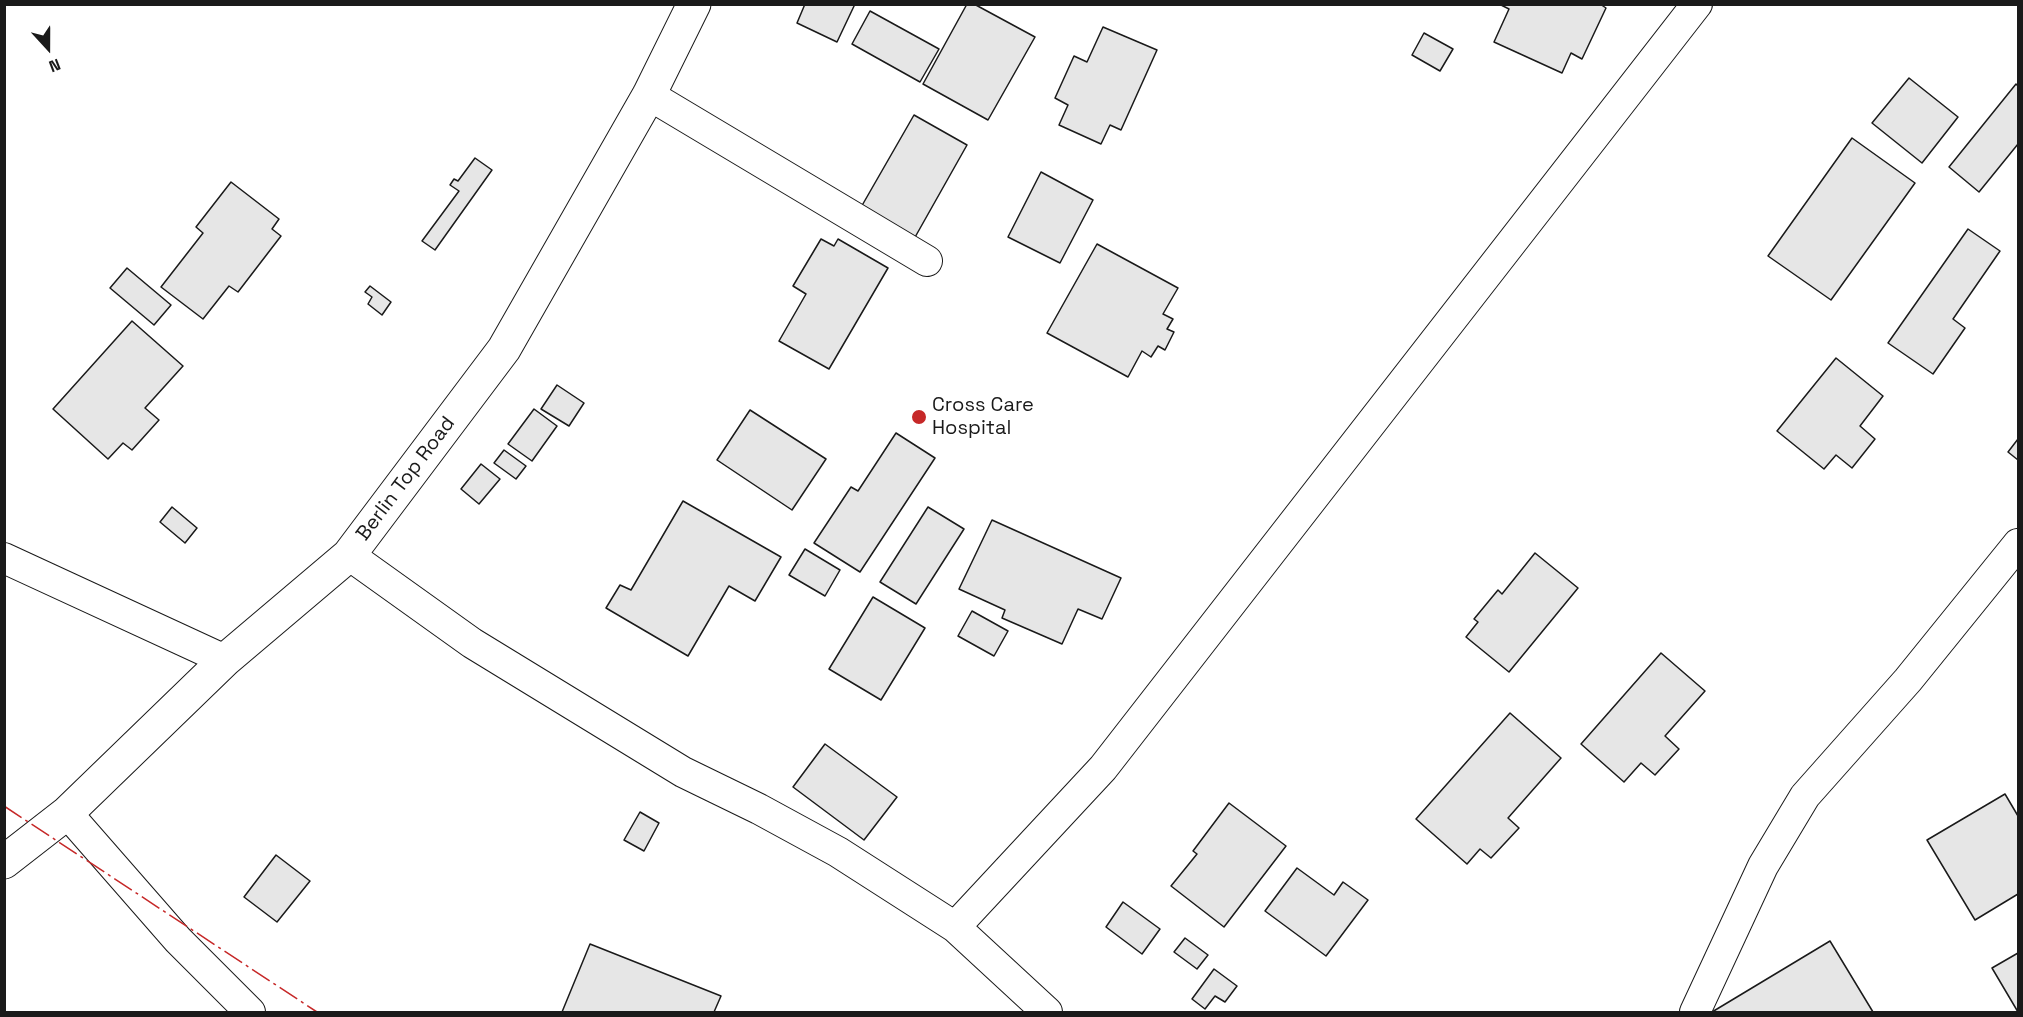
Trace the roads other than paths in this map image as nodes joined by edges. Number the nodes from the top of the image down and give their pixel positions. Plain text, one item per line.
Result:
1 (694, 4) edge
2 (1697, 4) edge
3 (649, 94) junction
4 (927, 261) dead end
5 (2019, 544) edge
6 (349, 555) junction
7 (4, 558) edge
8 (225, 660) junction
9 (67, 813) junction
10 (4, 862) edge
11 (955, 927) junction
12 (249, 1012) edge
13 (1047, 1012) edge
14 (1695, 1012) edge

1 - 3 street, Berlin Top Road
2 - 11 street
3 - 4 street
3 - 6 street, Berlin Top Road
5 - 14 street
6 - 8 street, Berlin Top Road
6 - 11 street
7 - 8 street
8 - 9 street, Berlin Top Road
9 - 10 street, Berlin Top Road
9 - 12 street
11 - 13 street

